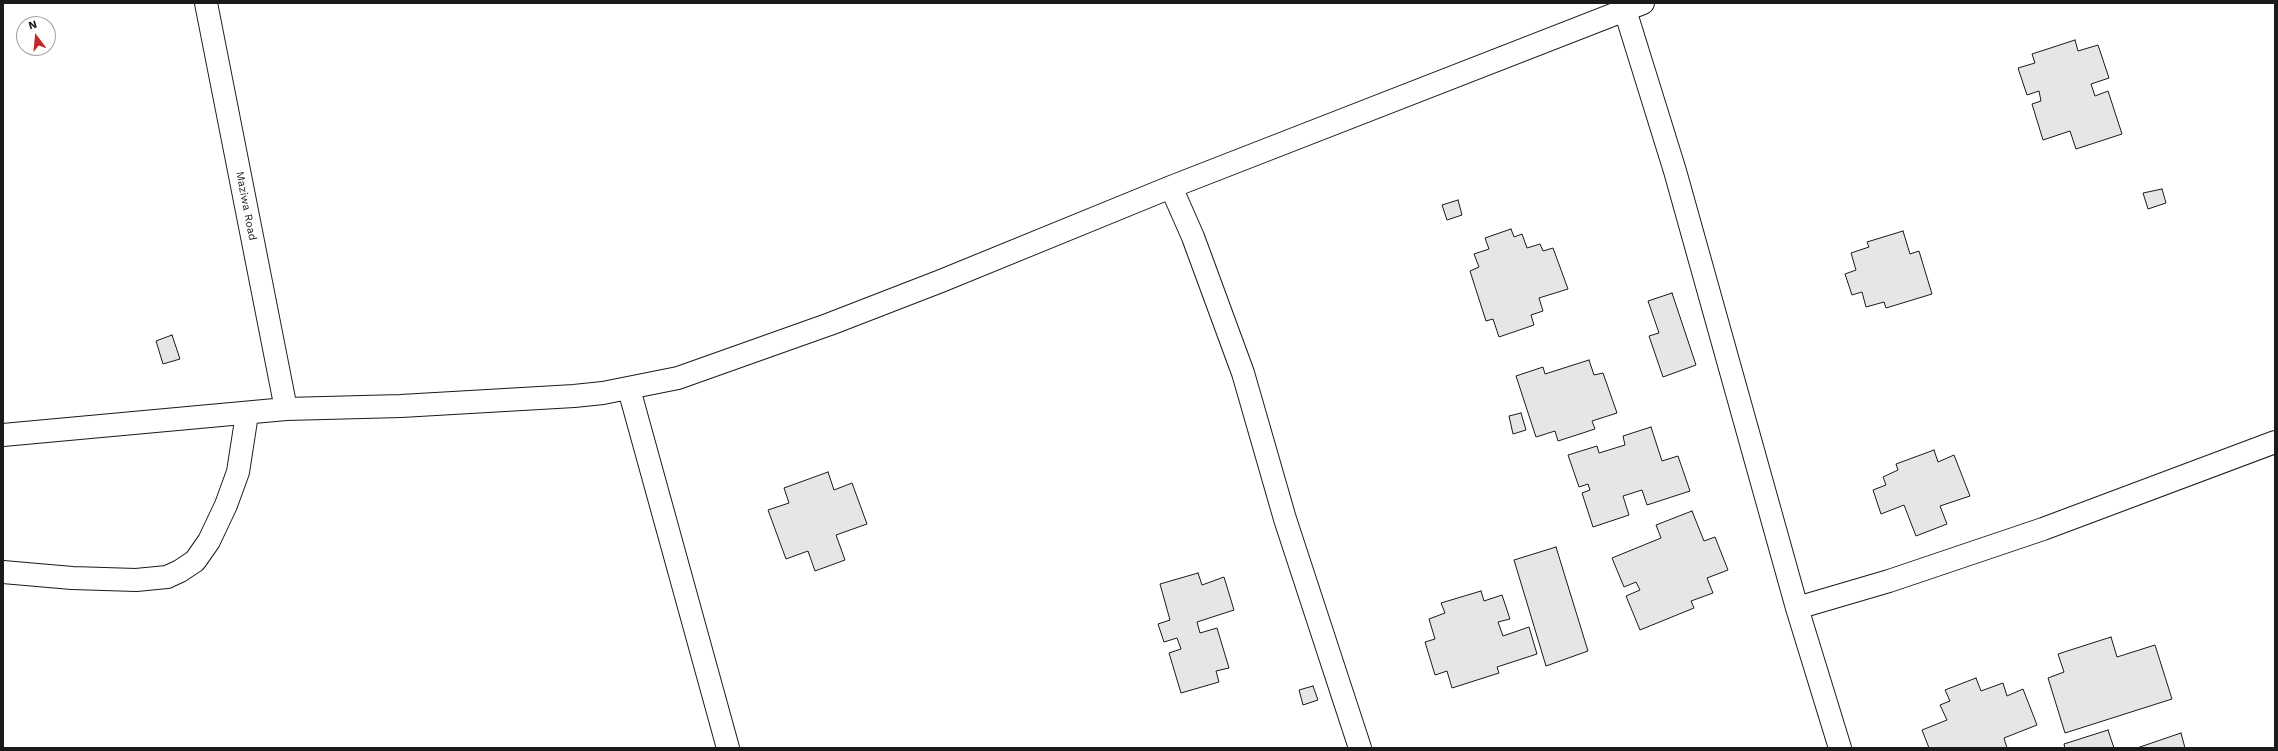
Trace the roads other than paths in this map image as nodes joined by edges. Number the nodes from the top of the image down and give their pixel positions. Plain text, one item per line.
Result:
1 (206, 3) edge
2 (1634, 6) edge
3 (1171, 187) junction
4 (629, 389) junction
5 (286, 409) junction
6 (247, 414) junction
7 (3, 436) edge
8 (2275, 442) edge
9 (3, 572) edge
10 (1797, 608) junction
11 (728, 748) edge
12 (1360, 748) edge
13 (1840, 748) edge

1 - 5 street, Maziwa Road
2 - 3 street
2 - 10 street
3 - 4 street
3 - 12 street
4 - 5 street
4 - 11 street
5 - 6 street
6 - 7 street
6 - 9 street
8 - 10 street
10 - 13 street

